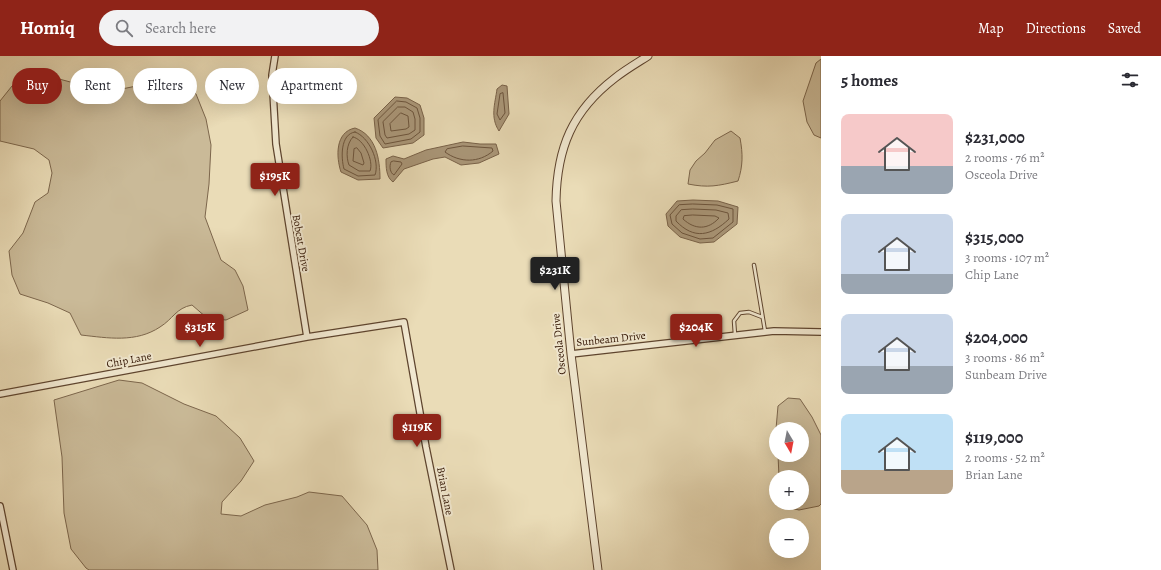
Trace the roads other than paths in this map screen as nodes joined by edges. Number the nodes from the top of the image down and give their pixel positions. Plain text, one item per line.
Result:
1 (275, 56) edge
2 (648, 56) edge
3 (754, 265) dead end
4 (762, 317) junction
5 (404, 322) joint
6 (765, 332) junction
7 (821, 332) edge
8 (735, 335) junction
9 (307, 337) junction
10 (571, 354) junction
11 (0, 394) edge
12 (0, 506) edge
13 (13, 570) edge
14 (451, 570) edge
15 (598, 570) edge

1 - 9 street, Bobcat Drive
2 - 10 street, Osceola Drive
3 - 4 lane
4 - 6 lane
4 - 8 lane
5 - 9 street, Chip Lane
5 - 14 street, Brian Lane
6 - 7 street, Sunbeam Drive
6 - 8 street, Sunbeam Drive
8 - 10 street, Sunbeam Drive
9 - 11 street, Chip Lane
10 - 15 street, Osceola Drive
12 - 13 street

